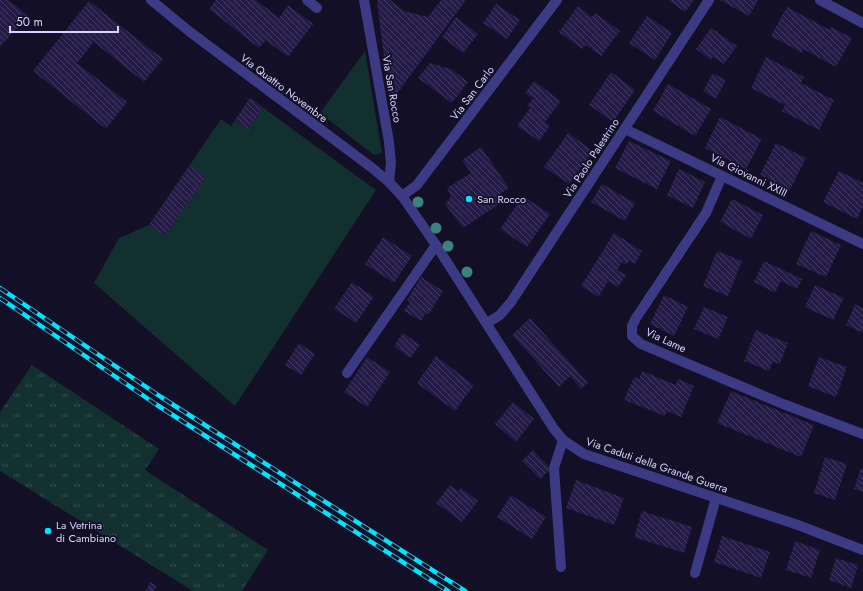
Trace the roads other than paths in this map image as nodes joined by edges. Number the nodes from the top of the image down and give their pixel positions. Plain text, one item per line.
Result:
1 (151, 0) edge
2 (307, 0) edge
3 (364, 0) edge
4 (557, 0) edge
5 (709, 0) edge
6 (820, 0) edge
7 (318, 8) dead end
8 (863, 23) edge
9 (625, 129) junction
10 (722, 176) junction
11 (389, 182) junction
12 (402, 196) junction
13 (863, 244) edge
14 (436, 245) junction
15 (487, 323) junction
16 (348, 373) dead end
17 (863, 434) edge
18 (563, 440) junction
19 (716, 498) junction
20 (863, 550) edge
21 (561, 567) dead end
22 (695, 573) dead end

1 - 11 street, Via Quattro Novembre
2 - 7 street
3 - 11 street, Via San Rocco
4 - 12 street, Via San Carlo
5 - 9 street, Via Paolo Palestrino
6 - 8 street
9 - 10 street, Via Giovanni XXIII
9 - 15 street, Via Paolo Palestrino
10 - 13 street, Via Giovanni XXIII
10 - 17 street, Via Lame
11 - 12 street, Via Quattro Novembre
12 - 14 street, Via Caduti della Grande Guerra
14 - 15 street, Via Caduti della Grande Guerra
14 - 16 street
15 - 18 street, Via Caduti della Grande Guerra
18 - 19 street, Via Caduti della Grande Guerra
18 - 21 street
19 - 20 street, Via Caduti della Grande Guerra
19 - 22 street

